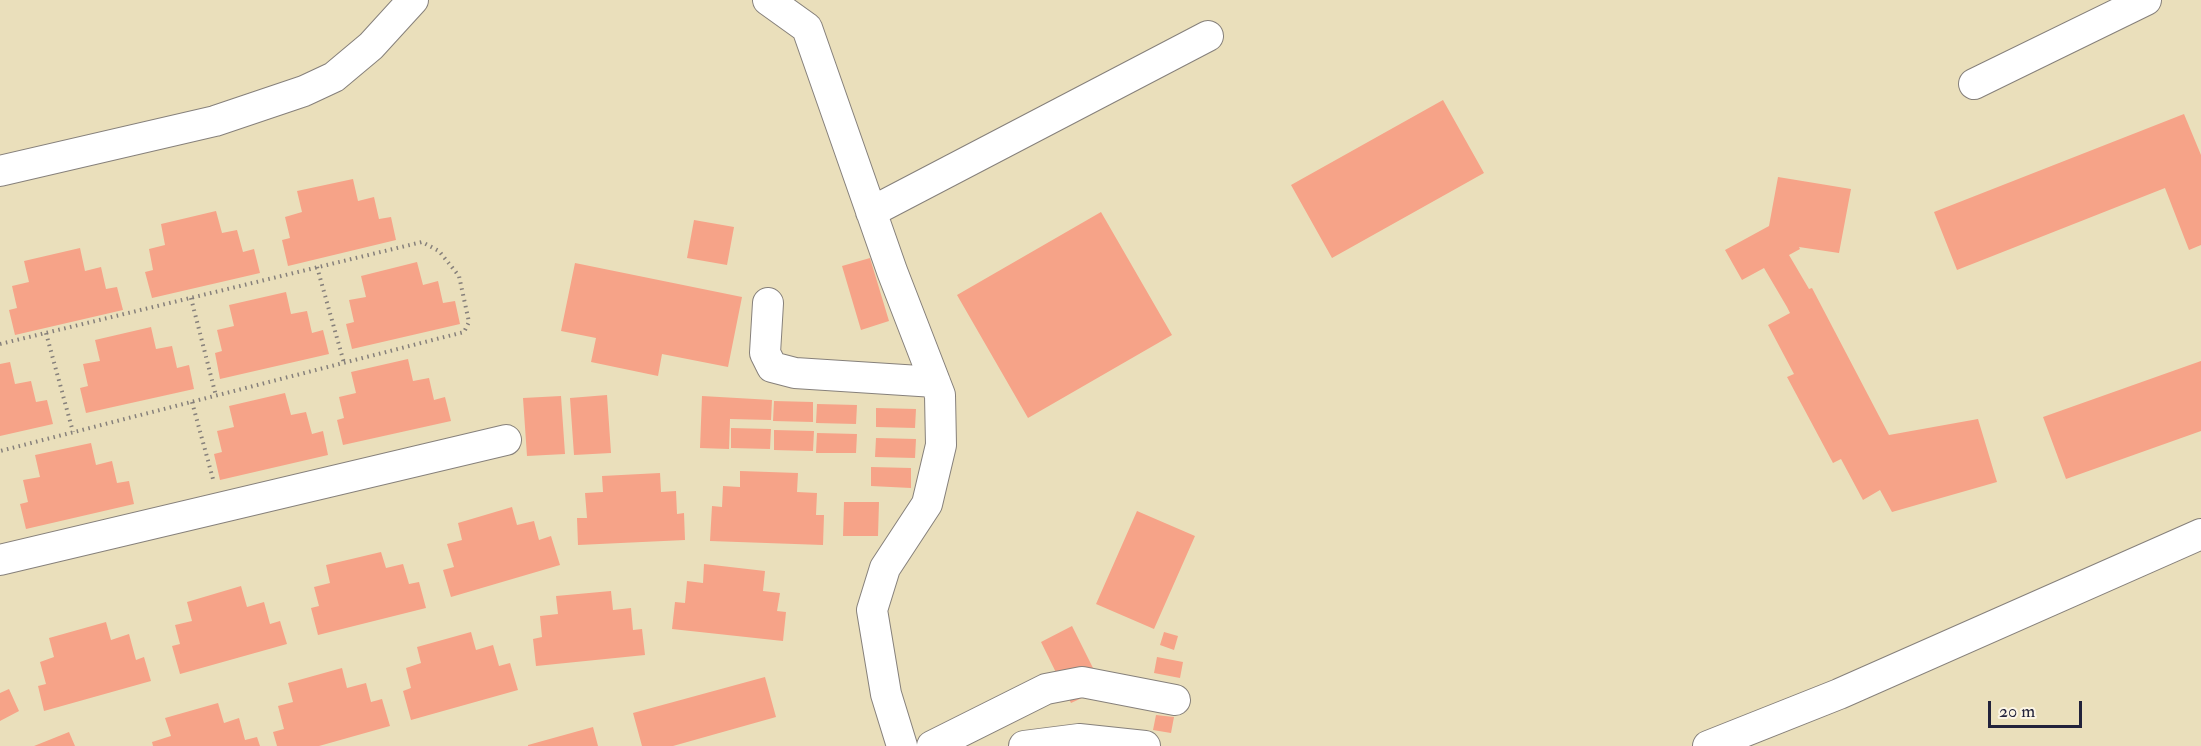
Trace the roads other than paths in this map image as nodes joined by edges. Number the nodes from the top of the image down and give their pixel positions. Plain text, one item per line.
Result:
1 (413, 0) edge
2 (768, 0) edge
3 (2146, 0) edge
4 (1208, 36) dead end
5 (1974, 84) dead end
6 (0, 171) edge
7 (872, 212) junction
8 (768, 303) dead end
9 (935, 382) junction
10 (506, 440) dead end
11 (2201, 534) edge
12 (0, 560) edge
13 (1175, 700) dead end
14 (902, 746) edge
15 (932, 746) edge
16 (1024, 746) edge
17 (1144, 746) edge
18 (1708, 746) edge

1 - 6 street
2 - 7 street
3 - 5 street
4 - 7 street
7 - 9 street
8 - 9 street
9 - 14 street
10 - 12 street
11 - 18 street
13 - 15 street
16 - 17 street

